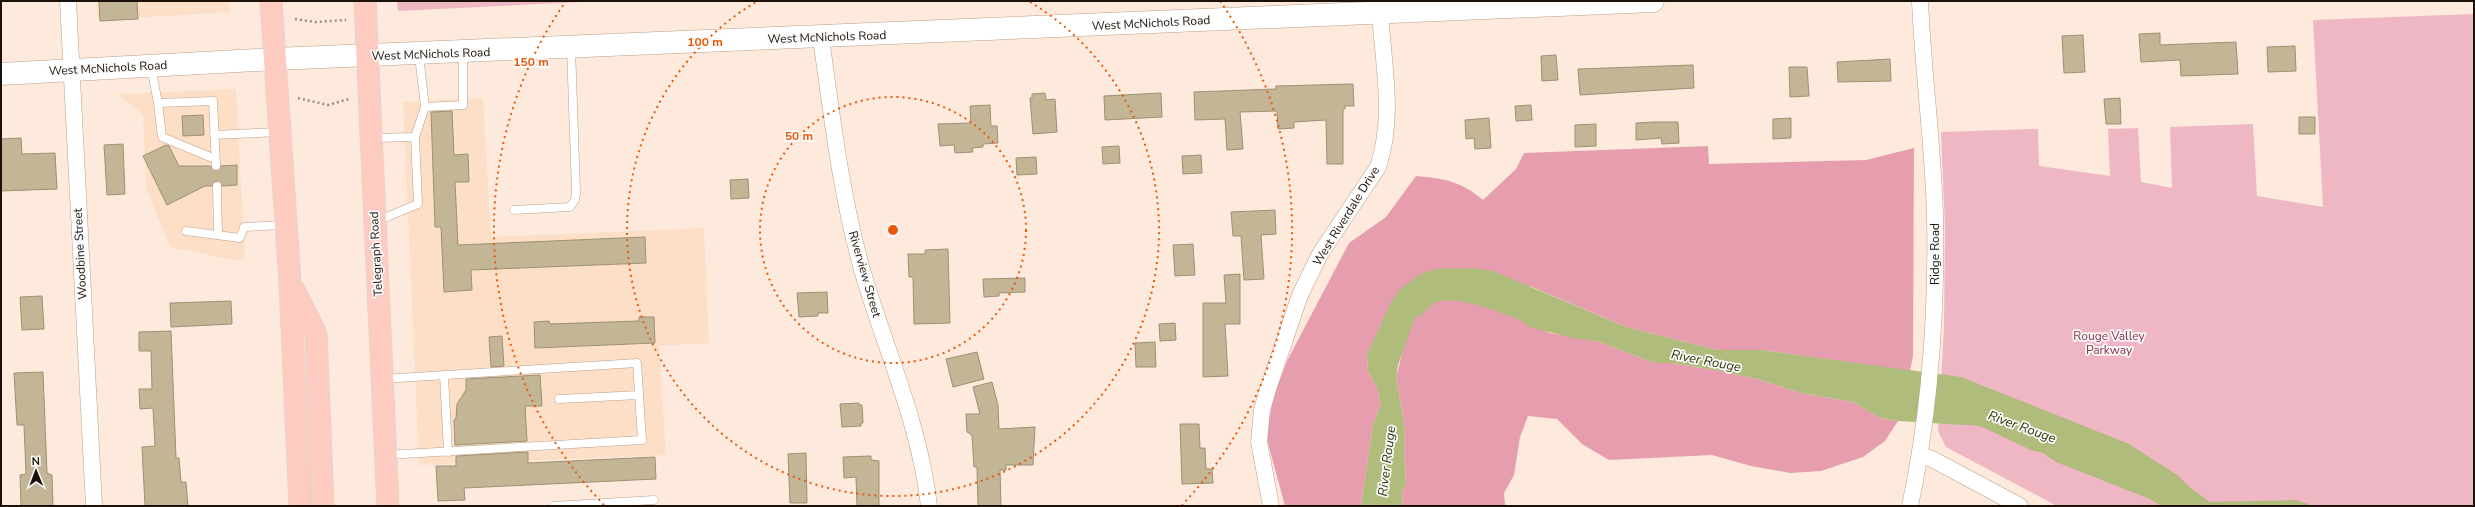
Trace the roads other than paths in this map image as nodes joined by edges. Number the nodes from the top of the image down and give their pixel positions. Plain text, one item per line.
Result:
1 (68, 1) edge
2 (271, 1) edge
3 (365, 1) edge
4 (1653, 1) edge
5 (1920, 1) edge
6 (1380, 12) junction
7 (821, 38) junction
8 (571, 48) junction
9 (463, 53) junction
10 (419, 55) junction
11 (368, 56) junction
12 (275, 59) junction
13 (150, 66) junction
14 (71, 70) junction
15 (1, 74) edge
16 (158, 103) junction
17 (424, 107) junction
18 (281, 132) junction
19 (214, 135) junction
20 (415, 137) junction
21 (371, 138) junction
22 (217, 186) dead end
23 (514, 210) dead end
24 (374, 222) junction
25 (287, 225) junction
26 (186, 230) dead end
27 (218, 235) junction
28 (290, 282) junction
29 (444, 375) junction
30 (382, 379) junction
31 (639, 395) junction
32 (559, 398) dead end
33 (1921, 449) junction
34 (448, 452) junction
35 (386, 455) junction
36 (654, 500) dead end
37 (94, 506) edge
38 (300, 506) edge
39 (323, 506) edge
40 (388, 506) edge
41 (553, 506) edge
42 (929, 506) edge
43 (1271, 506) edge
44 (1910, 506) edge
45 (2020, 506) edge

1 - 14 street, Woodbine Street
2 - 12 main road
3 - 11 main road, Telegraph Road
4 - 6 main road, West McNichols Road
5 - 33 street, Ridge Road
6 - 7 main road, West McNichols Road
6 - 43 street, West Riverdale Drive
7 - 8 main road, West McNichols Road
7 - 42 street, Riverview Street
8 - 9 main road, West McNichols Road
8 - 23 lane
9 - 10 main road, West McNichols Road
9 - 17 lane
10 - 11 main road, West McNichols Road
10 - 17 lane
11 - 12 main road, West McNichols Road
11 - 21 main road, Telegraph Road
12 - 13 main road, West McNichols Road
12 - 18 main road
13 - 14 main road, West McNichols Road
13 - 16 lane
14 - 15 main road, West McNichols Road
14 - 37 street, Woodbine Street
16 - 19 lane
16 - 19 lane
17 - 20 lane
18 - 19 lane
18 - 25 main road
20 - 21 lane
20 - 24 lane
21 - 24 main road, Telegraph Road
22 - 27 lane
24 - 30 main road, Telegraph Road
25 - 27 lane
25 - 28 main road
26 - 27 lane
28 - 38 main road
28 - 39 main road
29 - 30 lane
29 - 31 lane
29 - 34 lane
30 - 35 main road, Telegraph Road
31 - 32 lane
31 - 34 lane
33 - 44 street, Ridge Road
33 - 45 street
34 - 35 lane
35 - 40 main road, Telegraph Road
36 - 41 lane

